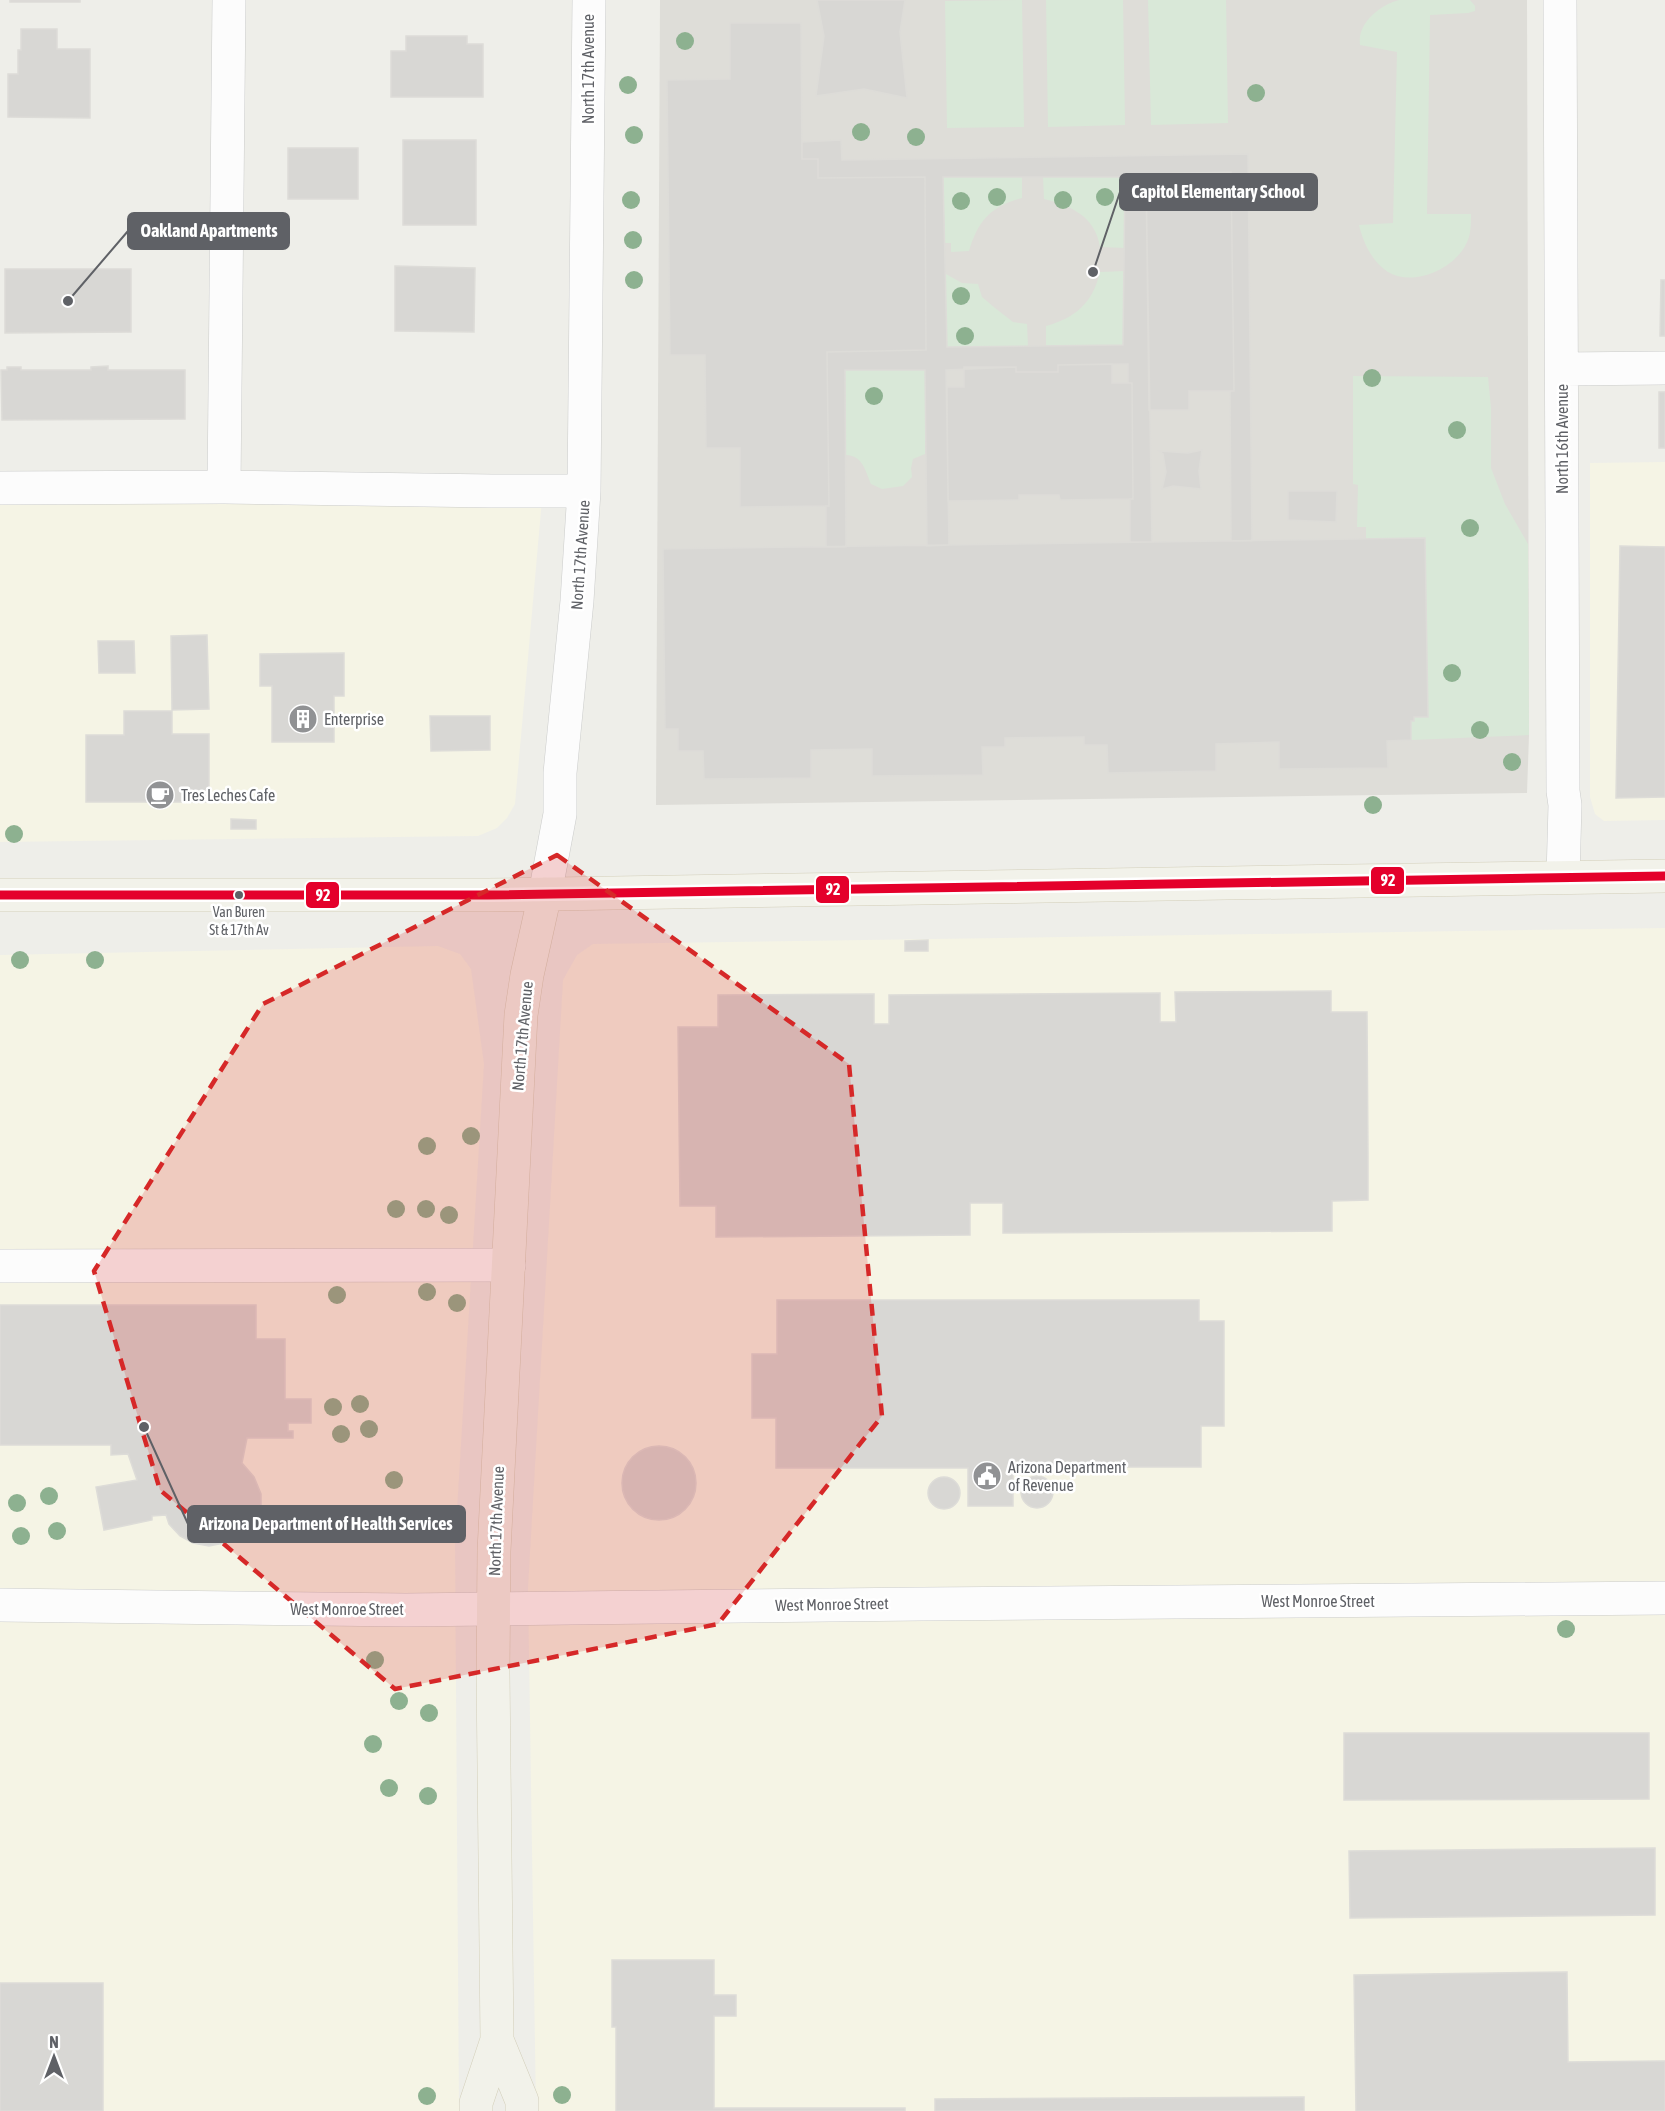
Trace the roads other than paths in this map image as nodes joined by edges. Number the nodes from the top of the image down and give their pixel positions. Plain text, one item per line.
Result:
1 (229, 0) edge
2 (589, 0) edge
3 (1560, 0) edge
4 (1665, 368) edge
5 (1562, 369) junction
6 (224, 487) junction
7 (0, 488) edge
8 (584, 491) junction
9 (1665, 876) edge
10 (1563, 877) junction
11 (545, 894) junction
12 (0, 895) edge
13 (509, 1265) junction
14 (0, 1266) edge
15 (1665, 1598) edge
16 (0, 1605) edge
17 (493, 1609) junction
18 (497, 2040) junction
19 (477, 2111) edge
20 (522, 2111) edge

1 - 6 street
2 - 8 street, North 17th Avenue
3 - 5 street, North 16th Avenue
4 - 5 street
5 - 10 street, North 16th Avenue
6 - 7 street
6 - 8 street
8 - 11 street, North 17th Avenue
9 - 10 main road
10 - 11 main road
11 - 12 main road
11 - 13 main road, North 17th Avenue
13 - 14 street
13 - 17 main road, North 17th Avenue
15 - 17 street, West Monroe Street
16 - 17 street, West Monroe Street
17 - 18 main road, North 17th Avenue
18 - 19 main road, North 17th Avenue
18 - 20 main road, North 17th Avenue

